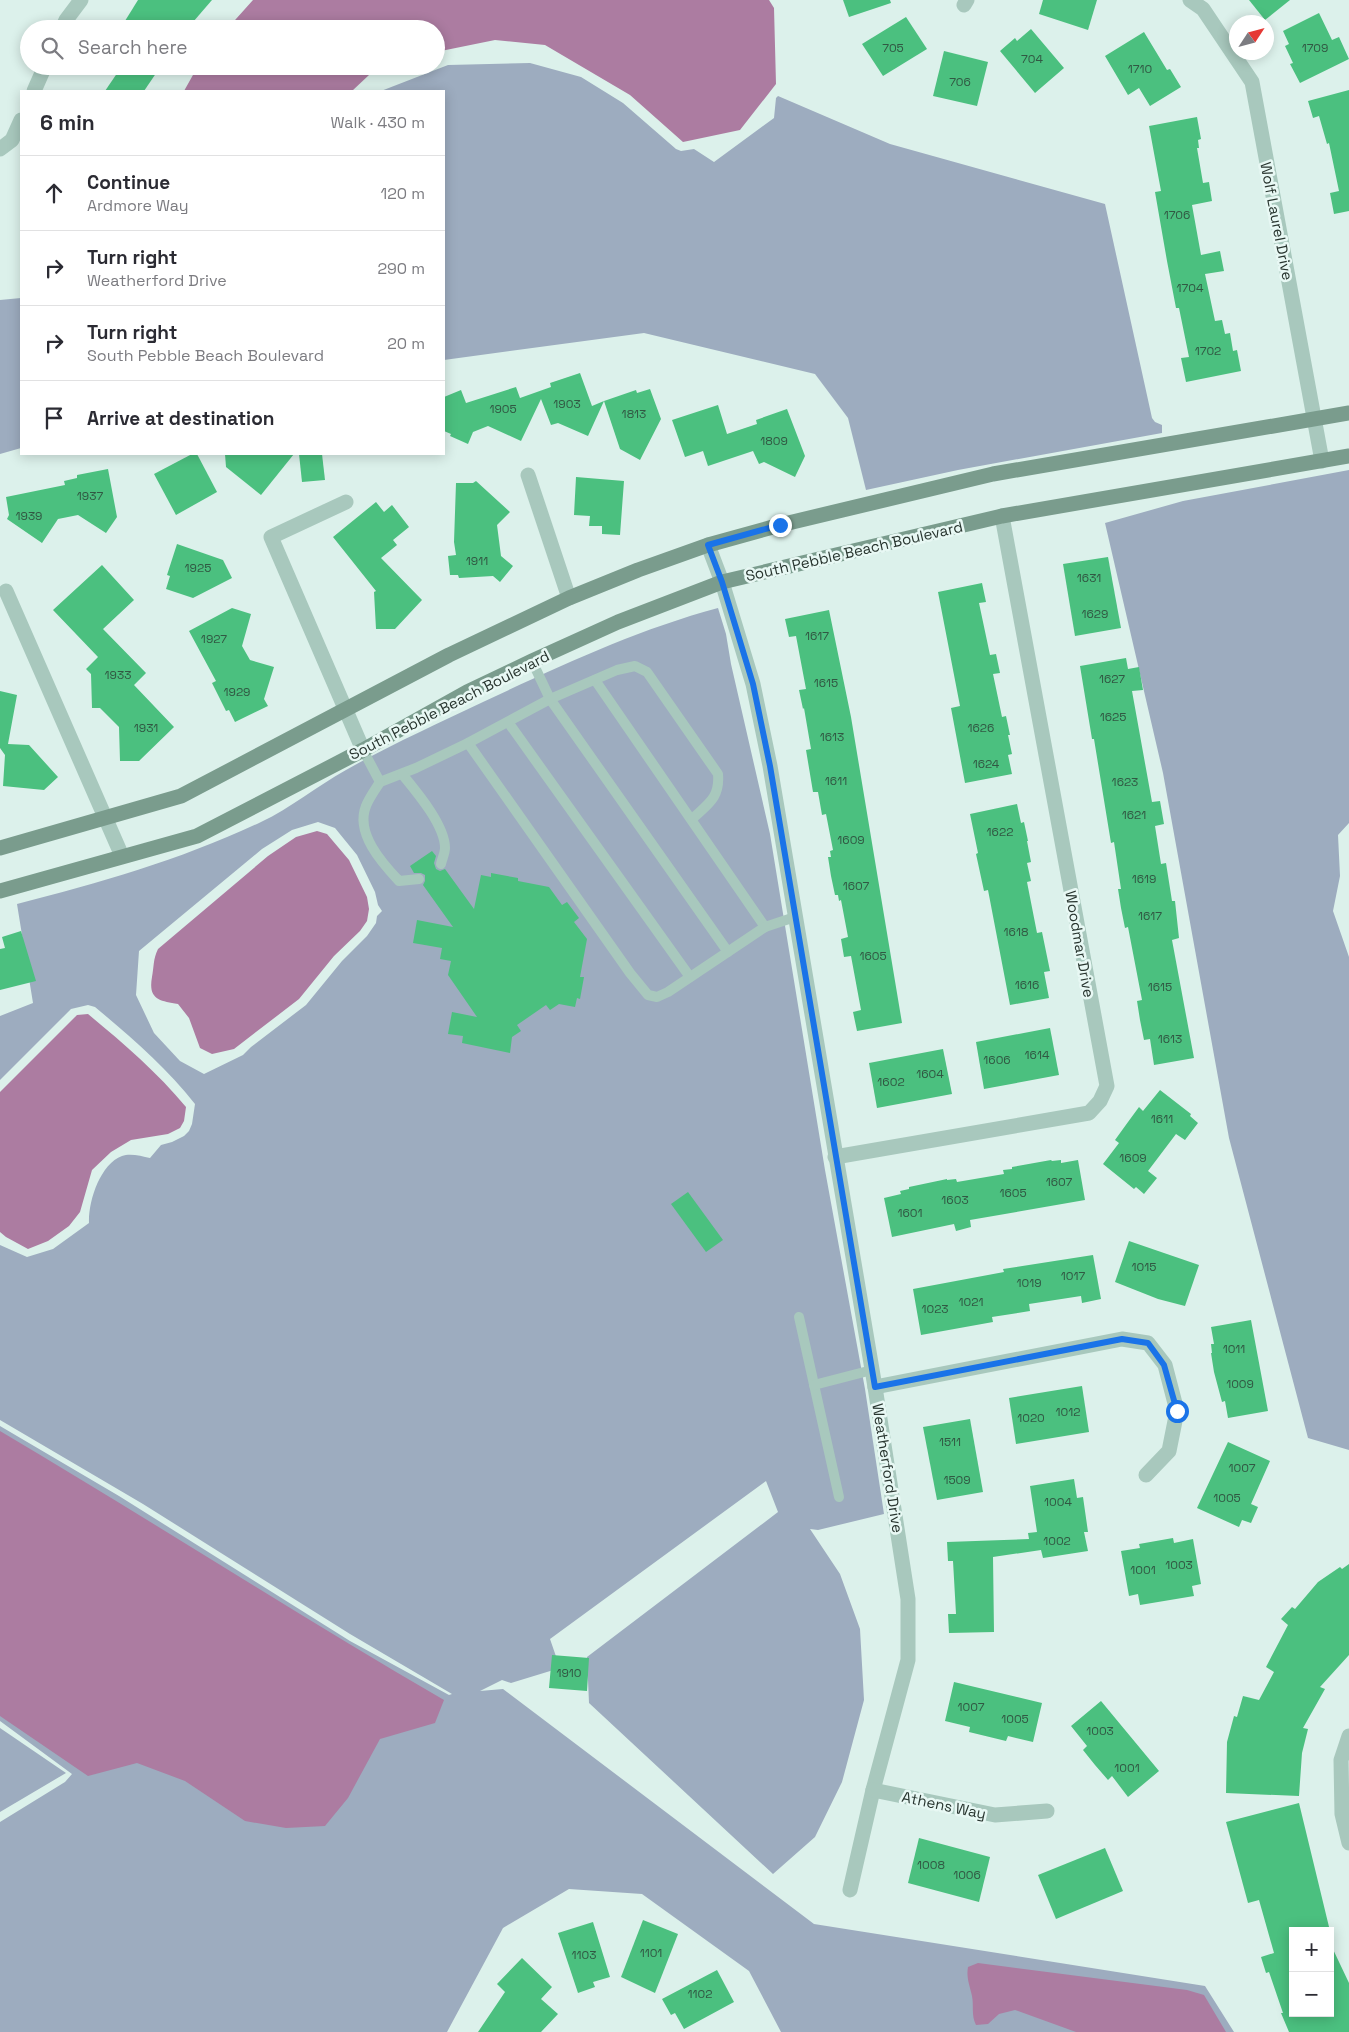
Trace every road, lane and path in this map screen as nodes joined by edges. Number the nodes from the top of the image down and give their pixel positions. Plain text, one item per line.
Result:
1 (81, 0) edge
2 (1190, 0) edge
3 (66, 20) edge
4 (42, 75) edge
5 (34, 90) edge
6 (20, 122) edge
7 (0, 149) edge
8 (1349, 413) edge
9 (1314, 420) junction
10 (1349, 456) edge
11 (1322, 461) junction
12 (528, 475) dead end
13 (346, 502) dead end
14 (1002, 516) junction
15 (708, 545) junction
16 (722, 582) junction
17 (6, 591) dead end
18 (569, 598) junction
19 (532, 661) junction
20 (594, 680) junction
21 (550, 699) junction
22 (347, 710) junction
23 (508, 722) junction
24 (468, 743) junction
25 (363, 750) junction
26 (402, 774) junction
27 (380, 782) junction
28 (106, 816) junction
29 (692, 819) junction
30 (0, 848) edge
31 (122, 856) junction
32 (441, 864) dead end
33 (419, 879) dead end
34 (0, 891) edge
35 (795, 917) junction
36 (765, 927) junction
37 (728, 952) junction
38 (690, 977) junction
39 (835, 1158) junction
40 (798, 1317) dead end
41 (872, 1370) junction
42 (814, 1385) junction
43 (875, 1387) junction
44 (1146, 1475) dead end
45 (839, 1497) dead end
46 (1349, 1736) edge
47 (872, 1790) junction
48 (1047, 1811) dead end
49 (1349, 1843) edge
50 (850, 1890) dead end

1 - 3 street
2 - 9 street, Wolf Laurel Drive
4 - 5 street
6 - 7 street
8 - 9 street
9 - 11 street, Wolf Laurel Drive
9 - 15 street
10 - 11 street, South Pebble Beach Boulevard
11 - 14 street, South Pebble Beach Boulevard
12 - 18 street
13 - 22 street
14 - 16 street, South Pebble Beach Boulevard
14 - 39 street, Woodmar Drive
15 - 16 street, Weatherford Drive
15 - 18 street
16 - 19 street, South Pebble Beach Boulevard
16 - 35 street, Weatherford Drive
17 - 28 street
18 - 22 street
19 - 21 lane
19 - 25 street, South Pebble Beach Boulevard
20 - 21 lane
20 - 29 lane
20 - 29 lane
21 - 23 lane
21 - 37 lane
22 - 25 street
22 - 28 street
23 - 24 lane
23 - 38 lane
24 - 26 lane
24 - 38 lane
25 - 27 lane
25 - 31 street, South Pebble Beach Boulevard
26 - 27 lane
26 - 32 lane
27 - 33 lane
28 - 30 street
28 - 31 street
29 - 36 lane
31 - 34 street, South Pebble Beach Boulevard
35 - 36 lane
35 - 39 street, Weatherford Drive
36 - 37 lane
37 - 38 lane
39 - 41 street, Weatherford Drive
40 - 42 lane
41 - 42 lane
41 - 43 street, Weatherford Drive
42 - 45 lane
43 - 44 street
43 - 47 street, Weatherford Drive
46 - 49 street
47 - 48 street, Athens Way
47 - 50 street, Weatherford Drive

